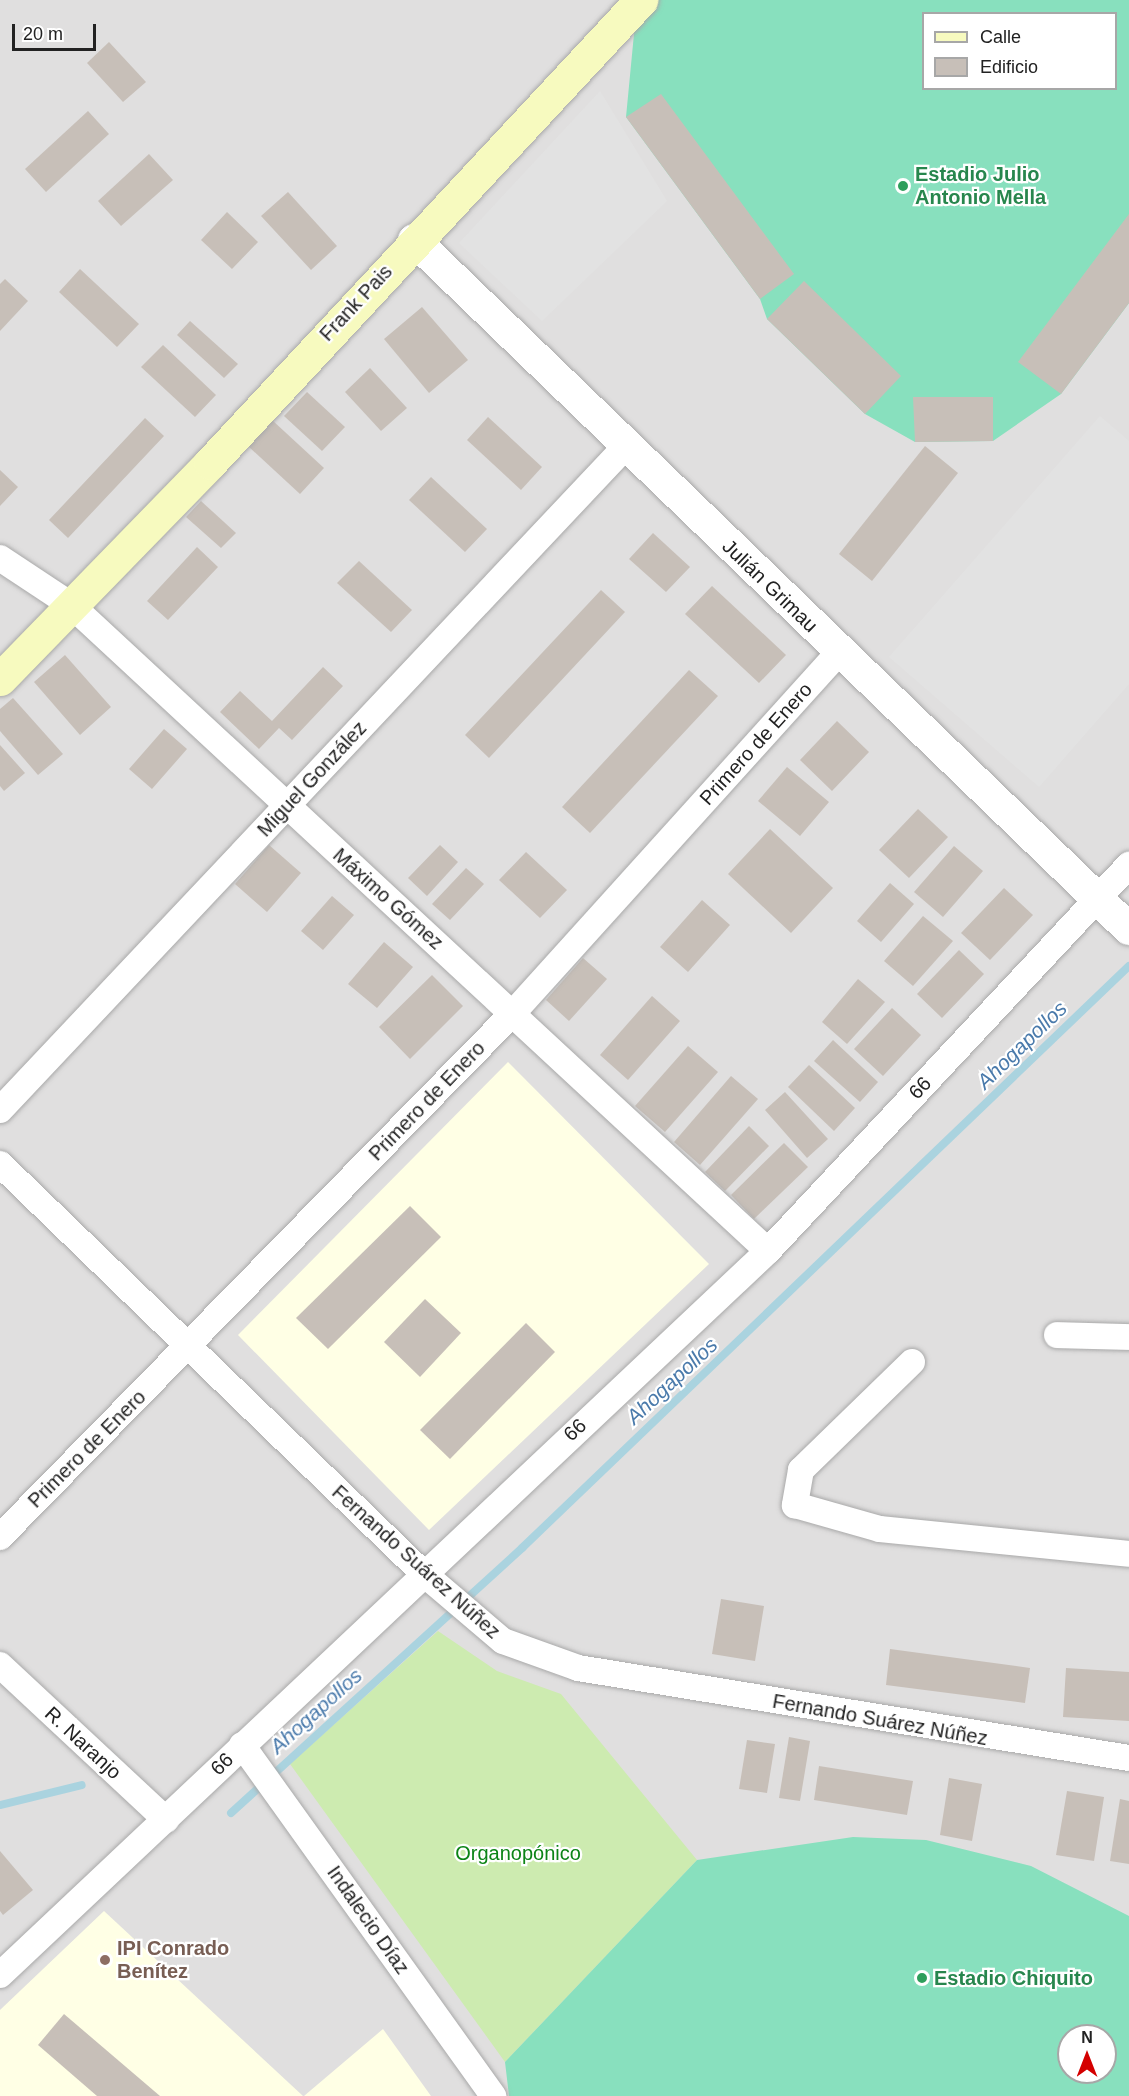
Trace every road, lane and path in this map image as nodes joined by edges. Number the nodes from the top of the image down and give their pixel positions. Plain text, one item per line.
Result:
1 (641, 0) edge
2 (414, 240) junction
3 (625, 447) junction
4 (0, 558) edge
5 (71, 605) junction
6 (839, 652) junction
7 (0, 679) edge
8 (287, 806) junction
9 (1129, 865) edge
10 (1100, 898) junction
11 (1128, 927) edge
12 (513, 1013) junction
13 (0, 1110) edge
14 (0, 1164) edge
15 (768, 1251) junction
16 (1057, 1335) dead end
17 (1129, 1337) edge
18 (187, 1348) junction
19 (912, 1362) dead end
20 (0, 1537) edge
21 (1129, 1554) edge
22 (423, 1573) junction
23 (0, 1665) edge
24 (242, 1745) junction
25 (1129, 1758) edge
26 (166, 1820) junction
27 (0, 1975) edge
28 (493, 2096) edge

1 - 2 main road, Frank Pais
2 - 3 street, Julián Grimau
2 - 5 main road, Frank Pais
3 - 6 street, Julián Grimau
3 - 8 street, Miguel González
4 - 5 street, Máximo Gómez
5 - 7 main road, Frank Pais
5 - 8 street, Máximo Gómez
6 - 10 street, Julián Grimau
6 - 12 street, Primero de Enero
8 - 12 street, Máximo Gómez
8 - 13 street, Miguel González
9 - 10 street, 66
10 - 11 street, Julián Grimau
10 - 15 street, 66
12 - 15 street, Máximo Gómez
12 - 18 street, Primero de Enero
14 - 18 street, Fernando Suárez Núñez
15 - 22 street, 66
16 - 17 street
18 - 20 street, Primero de Enero
18 - 22 street, Fernando Suárez Núñez
19 - 21 street
22 - 24 street, 66
22 - 25 street, Fernando Suárez Núñez
23 - 26 street, R. Naranjo
24 - 26 street, 66
24 - 28 street, Indalecio Díaz
26 - 27 street, 66

